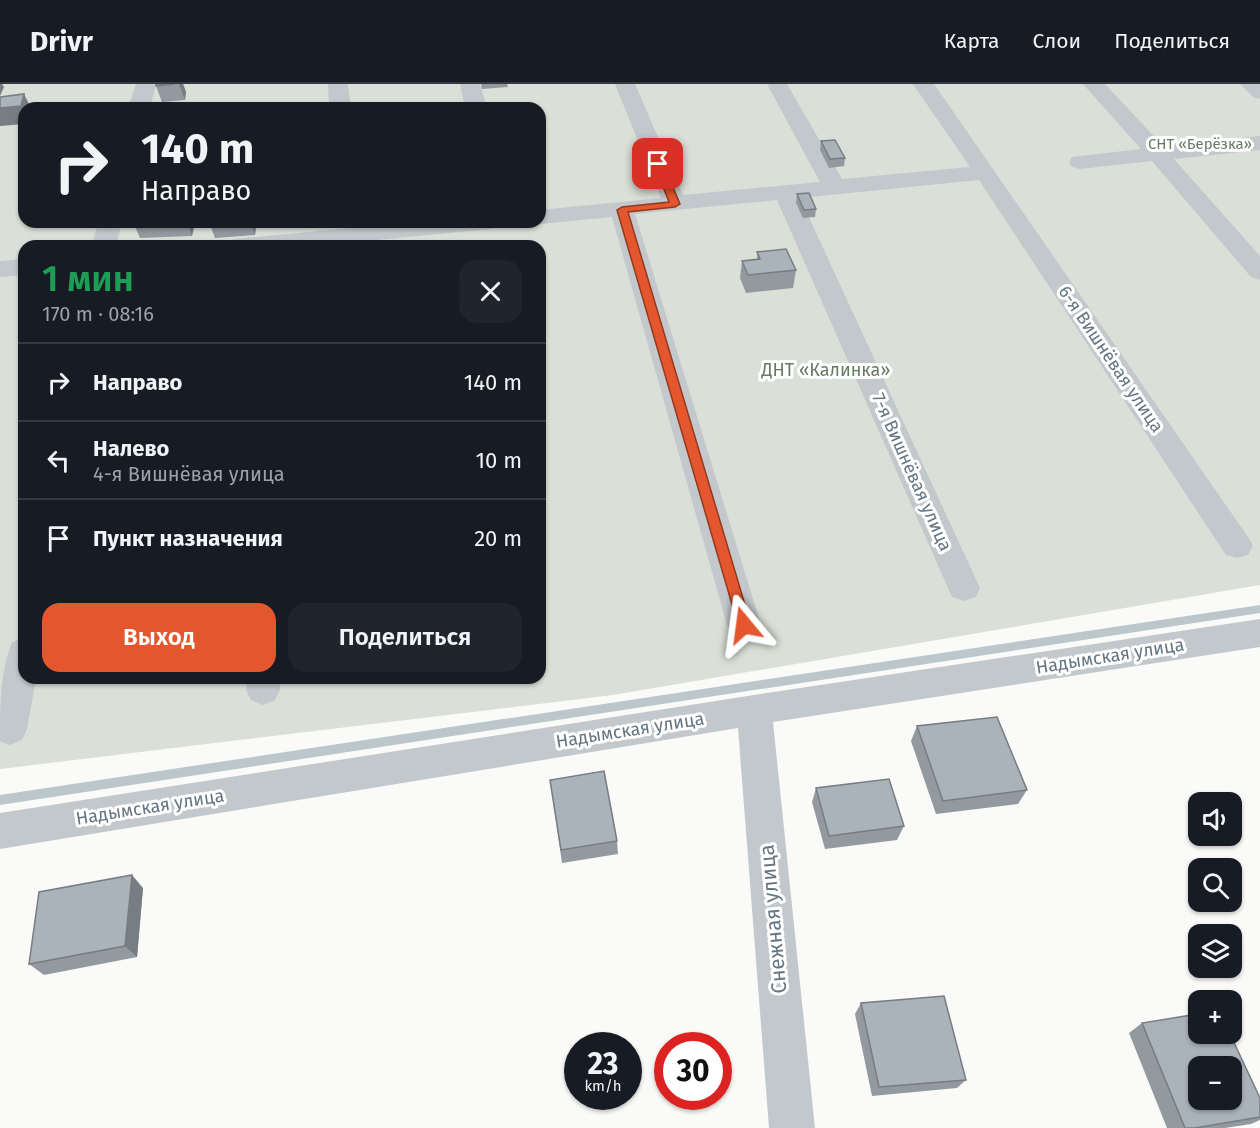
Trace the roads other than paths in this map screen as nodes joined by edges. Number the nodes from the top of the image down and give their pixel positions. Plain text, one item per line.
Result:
1 (146, 84) edge
2 (338, 84) edge
3 (470, 84) edge
4 (625, 84) edge
5 (777, 84) edge
6 (923, 84) edge
7 (1093, 84) edge
8 (1250, 84) edge
9 (1260, 93) edge
10 (141, 102) edge
11 (340, 102) edge
12 (474, 102) edge
13 (1260, 143) edge
14 (1158, 154) junction
15 (1080, 162) dead end
16 (985, 172) junction
17 (835, 188) junction
18 (786, 193) junction
19 (675, 204) junction
20 (622, 210) junction
21 (546, 216) edge
22 (476, 228) edge
23 (348, 229) edge
24 (455, 236) edge
25 (294, 240) edge
26 (18, 268) edge
27 (0, 269) edge
28 (1260, 272) edge
29 (1237, 546) dead end
30 (964, 588) dead end
31 (744, 625) dead end
32 (1260, 633) edge
33 (18, 683) edge
34 (754, 710) junction
35 (9, 729) dead end
36 (0, 831) edge
37 (792, 1128) edge

1 - 10 street
2 - 11 street
3 - 12 street
4 - 19 street
5 - 17 street
6 - 16 street, 6-я Вишнёвая улица
7 - 14 street
8 - 9 street
13 - 14 street
14 - 15 street
14 - 28 street
16 - 17 street
16 - 29 street, 6-я Вишнёвая улица
17 - 18 street
18 - 19 street
18 - 30 street, 7-я Вишнёвая улица
19 - 20 street
20 - 21 street
20 - 31 street
22 - 24 street
23 - 24 street
23 - 25 street
26 - 27 street
32 - 34 street, Надымская улица
33 - 35 street
34 - 36 street, Надымская улица
34 - 37 street, Снежная улица

